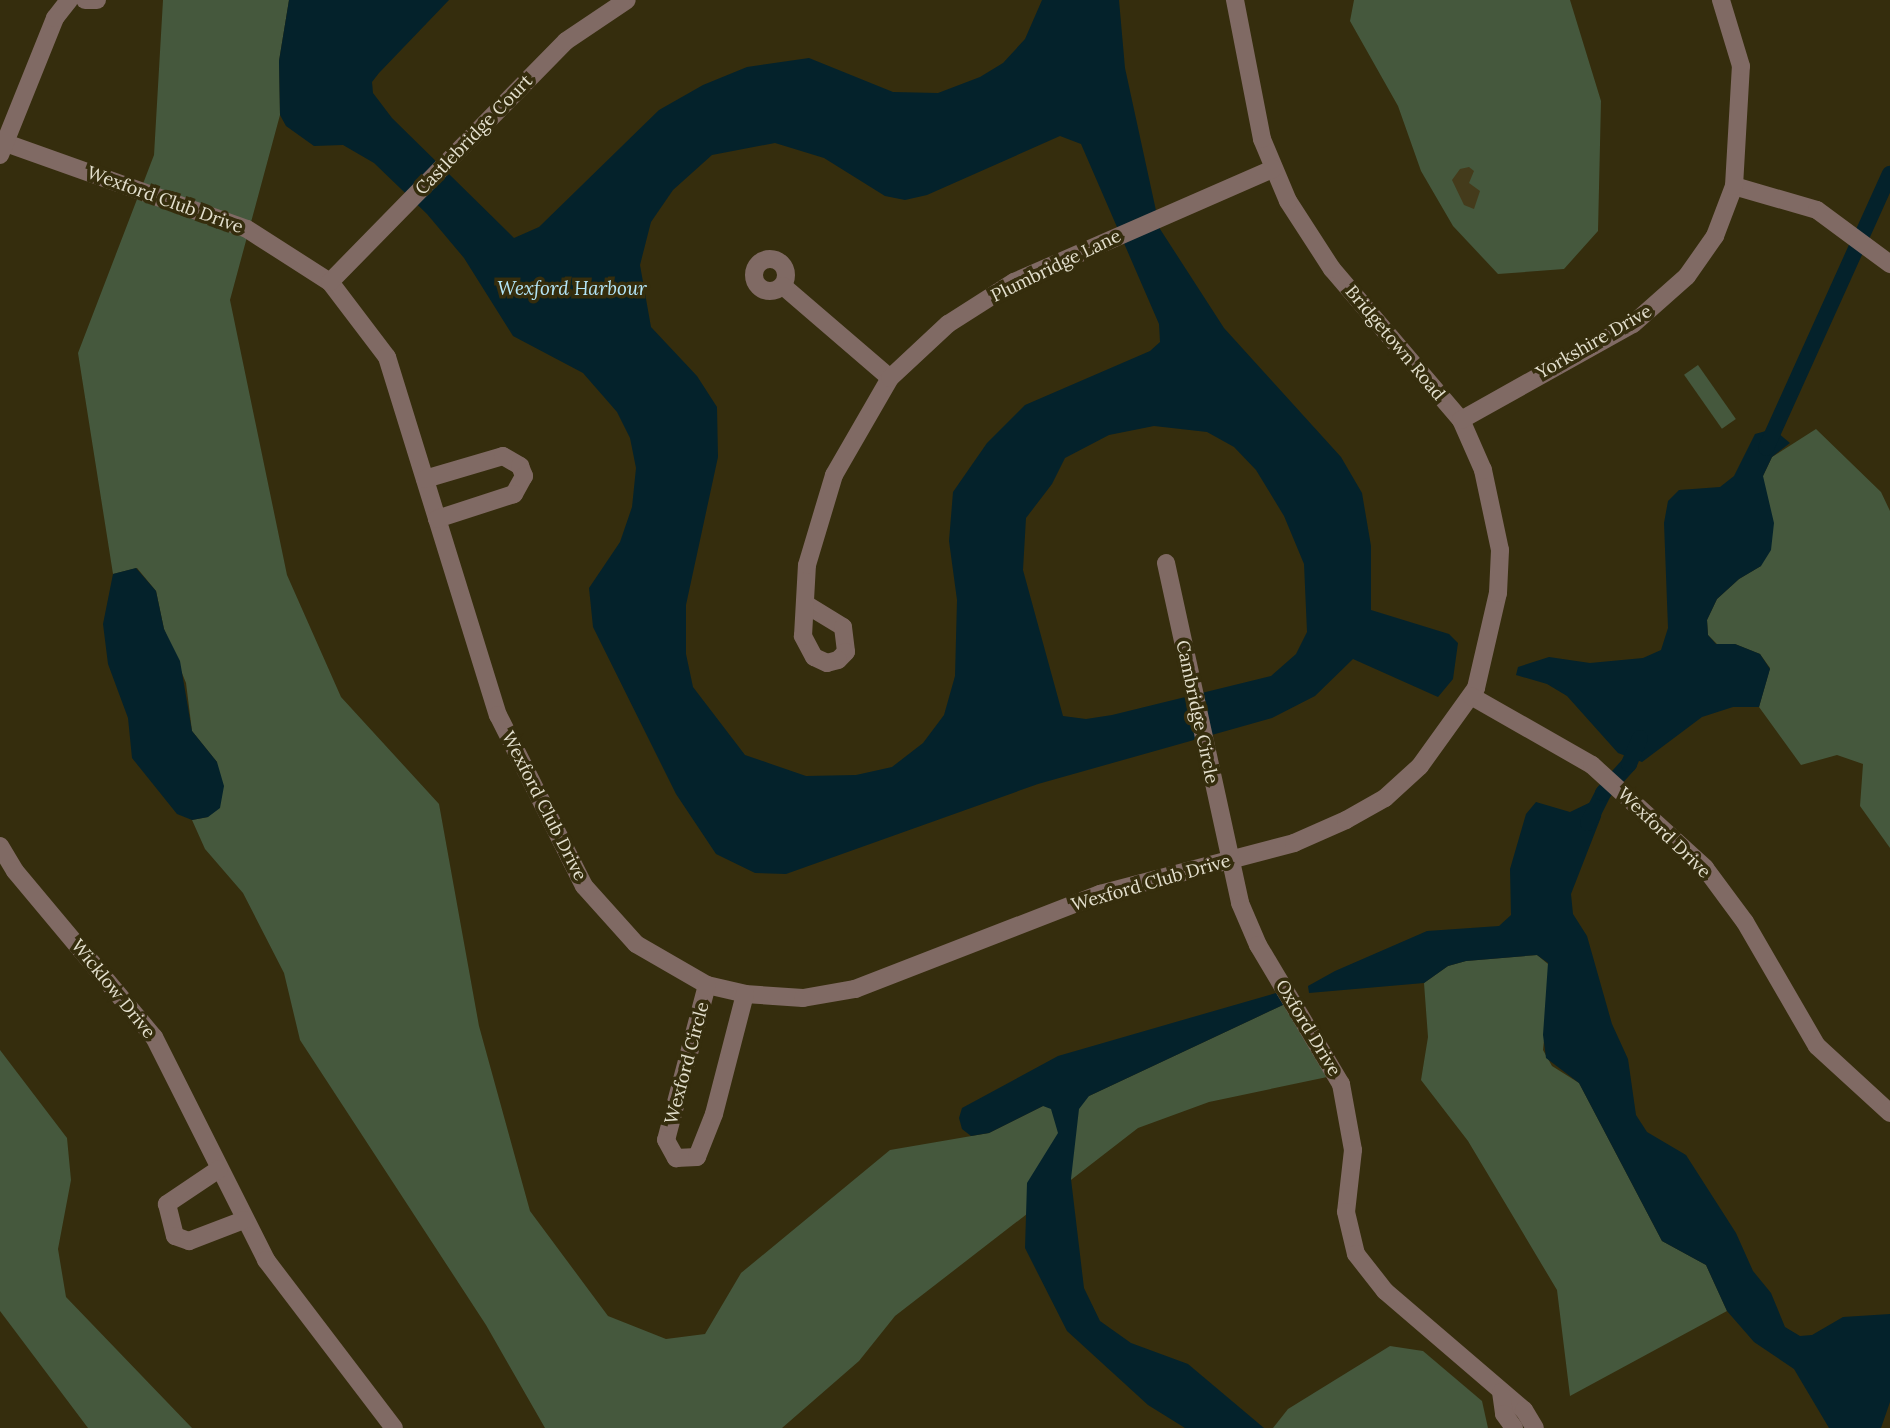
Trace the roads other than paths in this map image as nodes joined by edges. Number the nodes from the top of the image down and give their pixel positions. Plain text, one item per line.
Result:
1 (69, 0) edge
2 (85, 0) edge
3 (96, 0) edge
4 (627, 0) edge
5 (1235, 0) edge
6 (1721, 0) edge
7 (2, 147) edge
8 (1273, 169) junction
9 (1734, 186) junction
10 (1883, 258) edge
11 (330, 282) junction
12 (783, 286) dead end
13 (890, 377) junction
14 (1461, 421) junction
15 (425, 478) junction
16 (437, 519) junction
17 (1166, 563) dead end
18 (807, 606) dead end
19 (1471, 696) junction
20 (0, 845) edge
21 (1231, 860) junction
22 (707, 985) junction
23 (745, 993) junction
24 (1890, 1113) edge
25 (219, 1169) junction
26 (244, 1220) junction
27 (1501, 1392) junction
28 (394, 1428) edge
29 (1514, 1428) edge
30 (1535, 1428) edge

1 - 7 street
2 - 3 street
4 - 11 street, Castlebridge Court
5 - 8 street, Bridgetown Road
6 - 9 street, Yorkshire Drive
7 - 11 street, Wexford Club Drive
8 - 13 street, Plumbridge Lane
8 - 14 street, Bridgetown Road
9 - 10 street
9 - 14 street, Yorkshire Drive
11 - 15 street, Wexford Club Drive
12 - 13 street
13 - 18 street, Plumbridge Lane
14 - 19 street, Bridgetown Road
15 - 16 street, Wexford Club Drive
15 - 16 street
16 - 22 street, Wexford Club Drive
17 - 21 street, Cambridge Circle
19 - 21 street, Wexford Club Drive
19 - 24 street, Wexford Drive
20 - 25 street, Wicklow Drive
21 - 23 street, Wexford Club Drive
21 - 27 street, Oxford Drive
22 - 23 street, Wexford Club Drive
22 - 23 street, Wexford Circle
25 - 26 street, Wicklow Drive
25 - 26 street
26 - 28 street, Wicklow Drive
27 - 29 street
27 - 30 street, Oxford Drive

